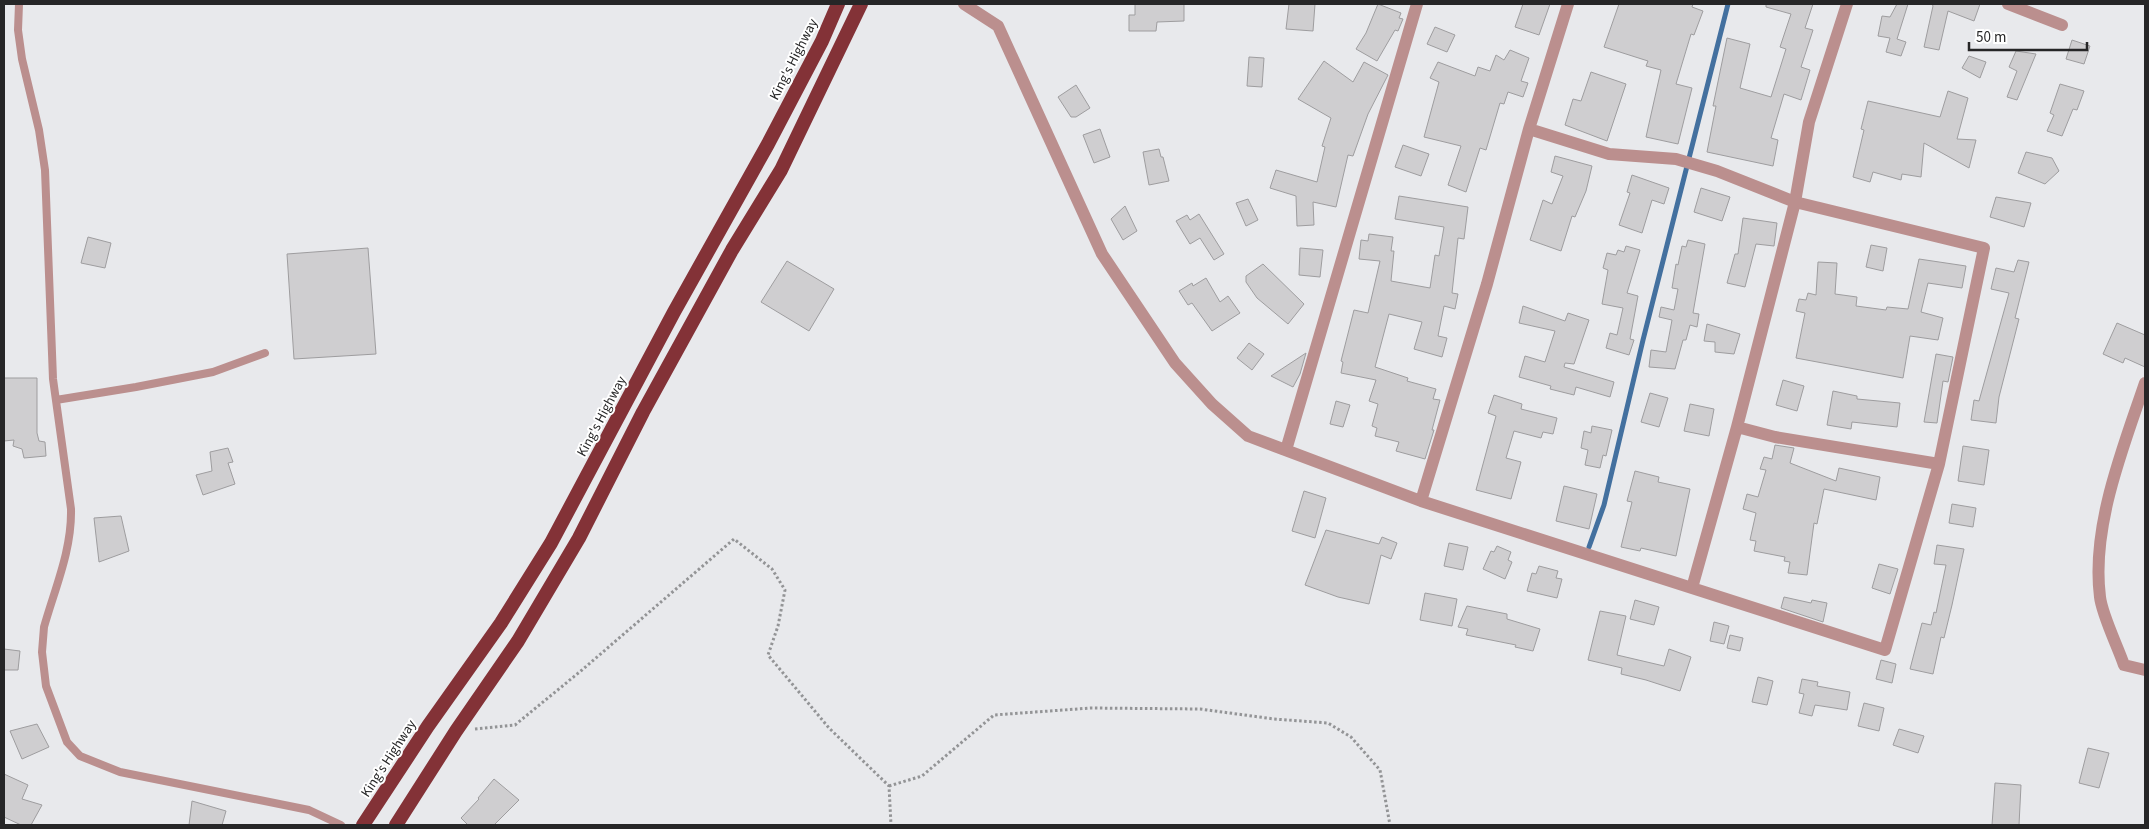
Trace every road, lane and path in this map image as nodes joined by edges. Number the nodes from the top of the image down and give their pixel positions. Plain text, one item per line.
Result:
1 (20, 4) edge
2 (838, 4) edge
3 (861, 4) edge
4 (964, 4) edge
5 (1417, 4) edge
6 (1568, 4) edge
7 (1846, 4) edge
8 (2008, 4) edge
9 (2062, 24) dead end
10 (1529, 129) junction
11 (1795, 202) junction
12 (265, 352) dead end
13 (2145, 383) edge
14 (56, 400) junction
15 (1737, 427) junction
16 (1286, 450) junction
17 (1938, 464) junction
18 (1421, 501) junction
19 (1692, 588) junction
20 (2145, 670) edge
21 (456, 731) junction
22 (889, 786) junction
23 (340, 825) edge
24 (364, 825) edge
25 (396, 825) edge
26 (891, 825) edge
27 (1390, 825) edge

1 - 14 lane
2 - 24 highway, King's Highway
3 - 21 highway
4 - 16 street
5 - 16 street
6 - 10 street
7 - 11 street
8 - 9 street
10 - 11 street
10 - 18 street
11 - 15 street
11 - 17 street
12 - 14 lane
13 - 20 street
14 - 23 lane
15 - 17 street
15 - 19 street
16 - 18 street
17 - 19 street
18 - 19 street
21 - 22 path
21 - 25 highway
22 - 26 path
22 - 27 path

